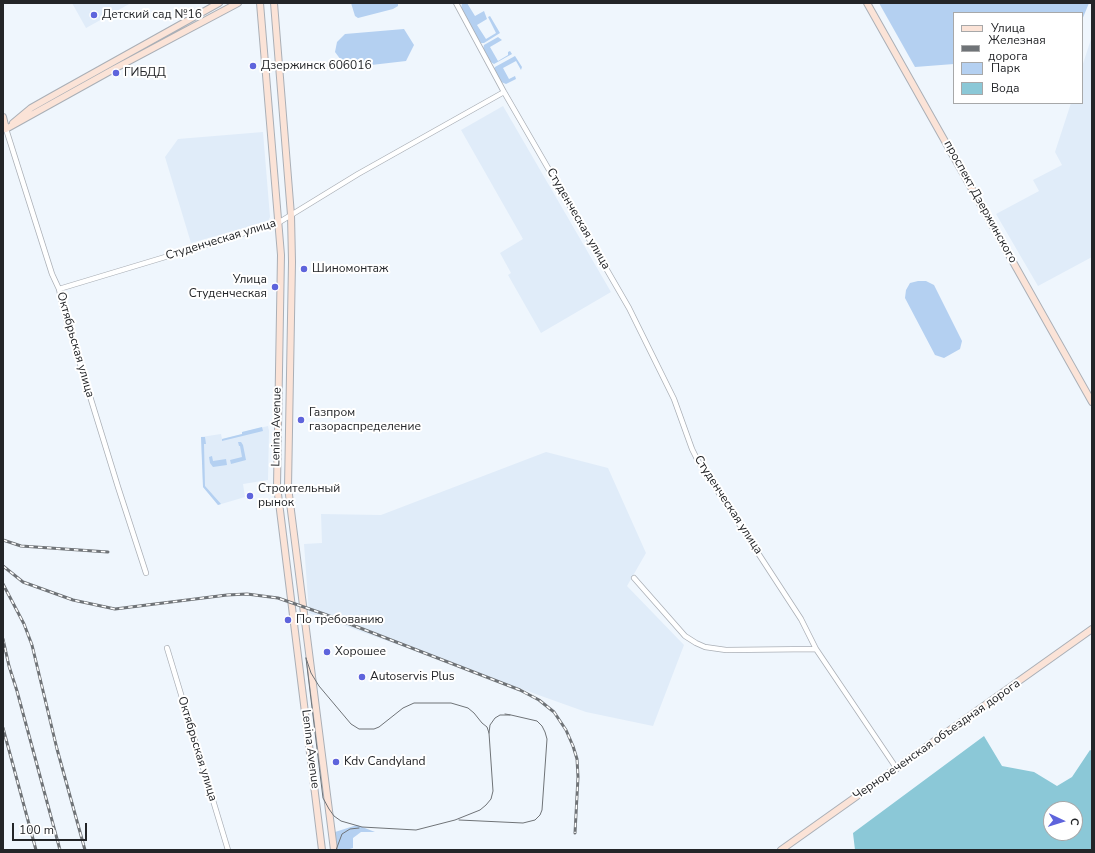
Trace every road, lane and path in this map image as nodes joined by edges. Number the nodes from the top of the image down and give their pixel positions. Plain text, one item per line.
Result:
1 (219, 3) edge
2 (238, 3) edge
3 (260, 3) edge
4 (274, 3) edge
5 (456, 3) edge
6 (868, 3) edge
7 (504, 92) junction
8 (3, 116) edge
9 (5, 130) edge
10 (291, 215) junction
11 (278, 223) junction
12 (59, 289) junction
13 (1092, 402) edge
14 (146, 573) dead end
15 (634, 578) dead end
16 (1092, 629) edge
17 (167, 648) dead end
18 (816, 648) junction
19 (897, 769) junction
20 (228, 850) edge
21 (322, 850) edge
22 (334, 850) edge
23 (781, 850) edge

1 - 9 main road
2 - 9 main road
3 - 11 main road, Lenina Avenue
4 - 10 main road, Lenina Avenue
5 - 7 street
6 - 13 main road, проспект Дзержинского
7 - 10 street, Студенческая улица
7 - 18 street, Студенческая улица
8 - 9 main road, Октябрьская улица
9 - 12 street, Октябрьская улица
10 - 11 street, Студенческая улица
10 - 22 main road, Lenina Avenue
11 - 12 street, Студенческая улица
11 - 21 main road, Lenina Avenue
12 - 14 street, Октябрьская улица
15 - 18 street
16 - 19 main road, Чернореченская объездная дорога
17 - 20 street, Октябрьская улица
18 - 19 street, Студенческая улица
19 - 23 main road, Чернореченская объездная дорога

